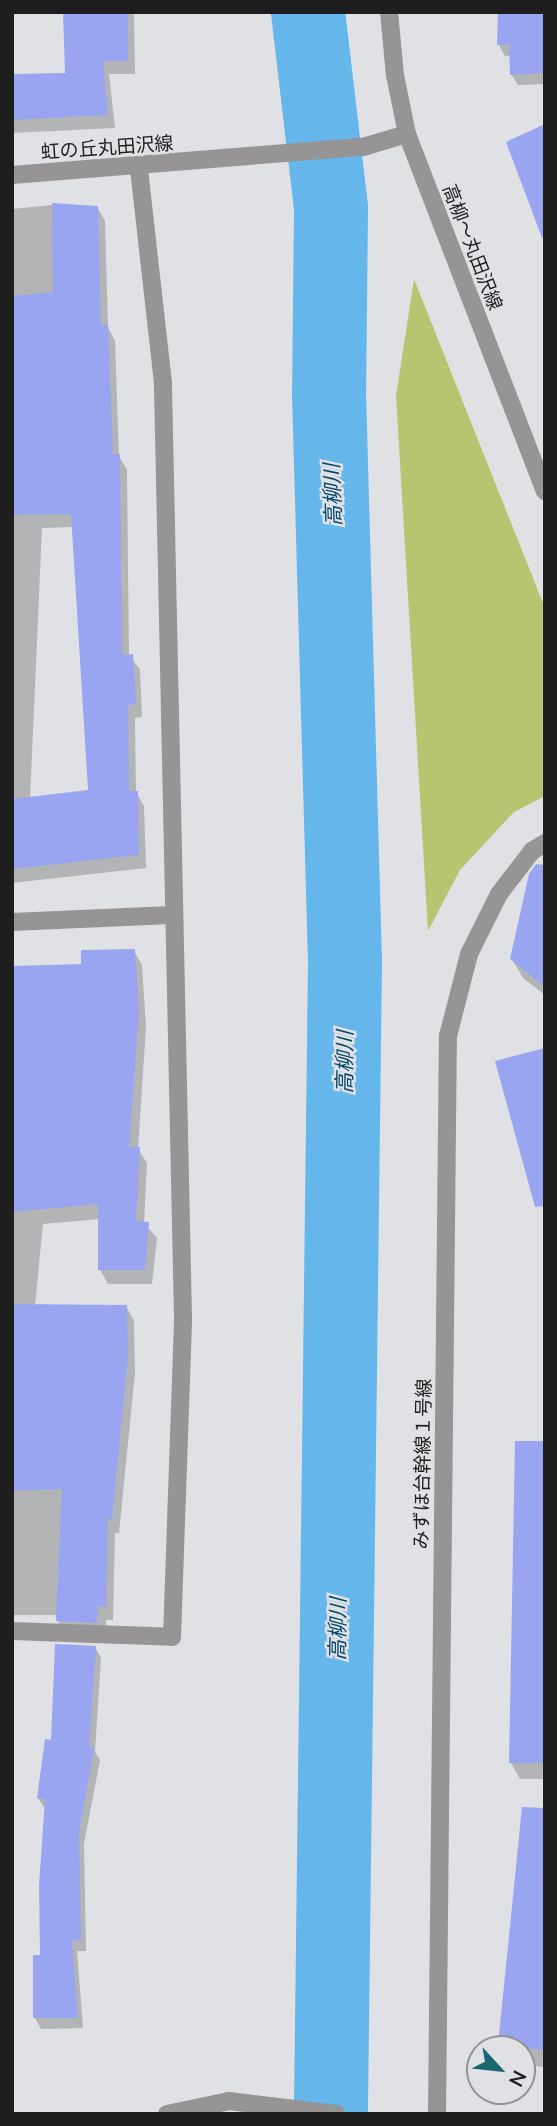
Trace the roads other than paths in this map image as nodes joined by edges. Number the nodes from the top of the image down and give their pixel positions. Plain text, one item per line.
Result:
1 (389, 12) edge
2 (407, 134) junction
3 (139, 168) junction
4 (12, 176) edge
5 (545, 491) edge
6 (545, 843) edge
7 (171, 915) junction
8 (12, 922) edge
9 (12, 1631) edge
10 (167, 2114) edge
11 (336, 2114) edge
12 (437, 2114) edge

1 - 2 street, 高柳～丸田沢線
2 - 3 street, 虹の丘丸田沢線
2 - 5 street, 高柳～丸田沢線
3 - 4 street, 虹の丘丸田沢線
3 - 7 street
6 - 12 street, みずほ台幹線１号線
7 - 8 street
7 - 9 street
10 - 11 street

